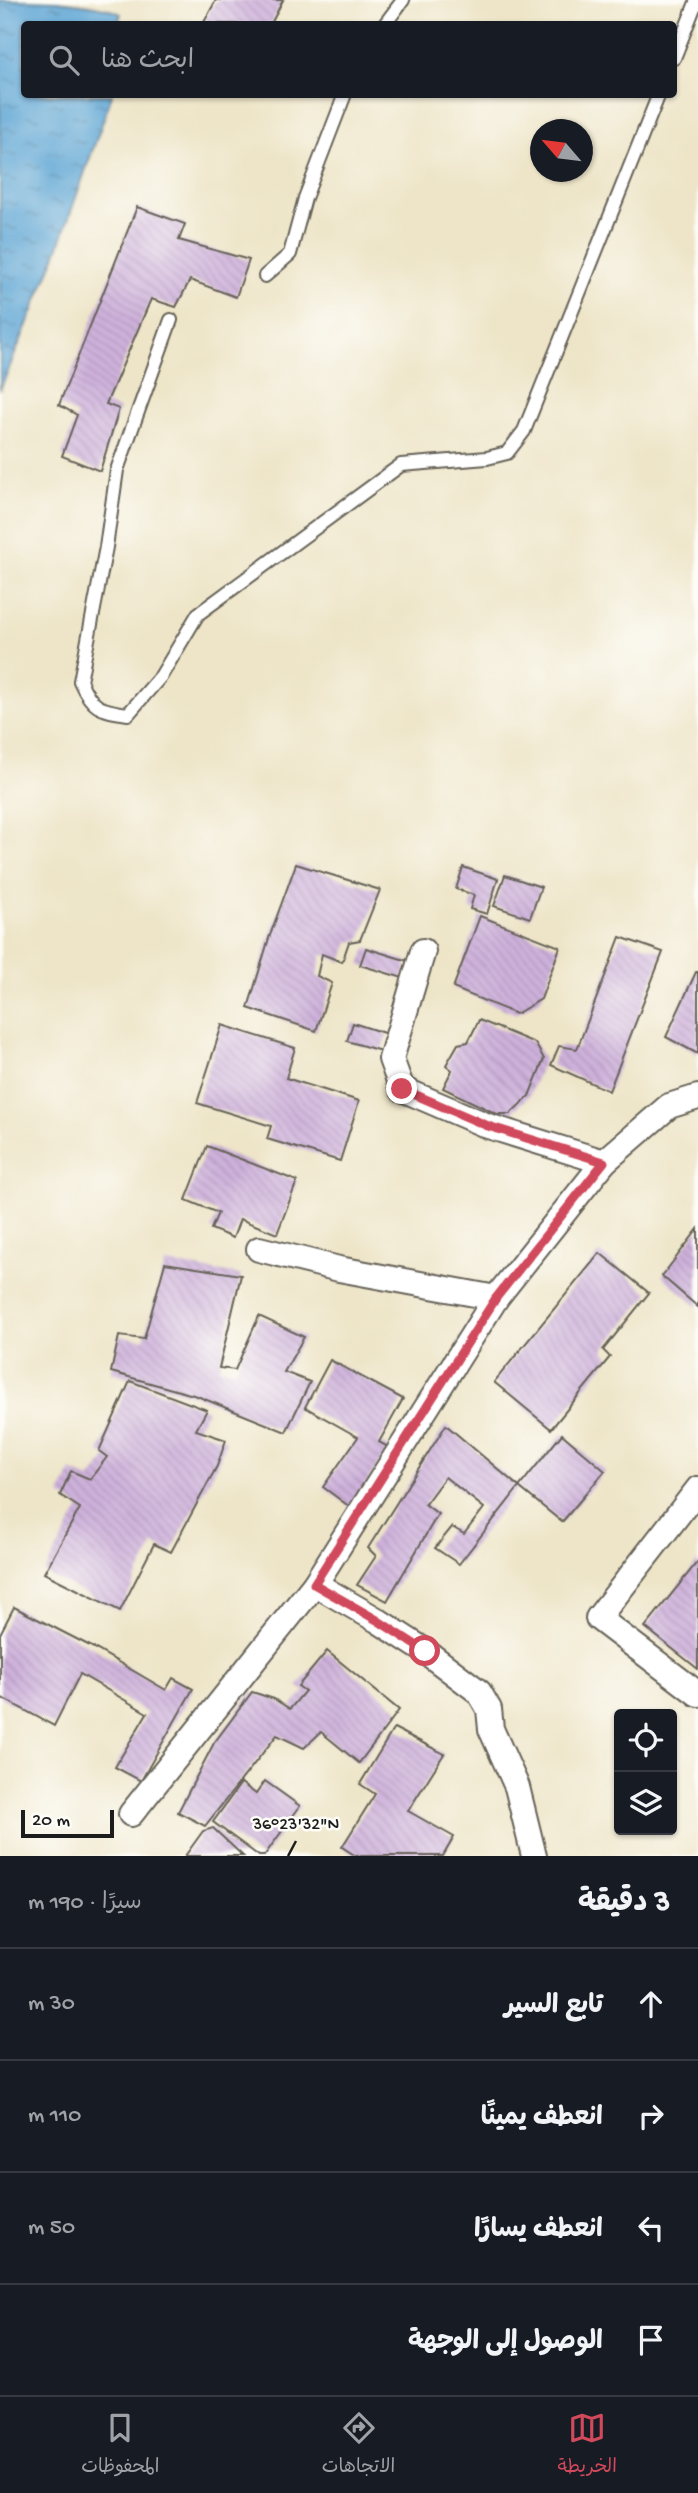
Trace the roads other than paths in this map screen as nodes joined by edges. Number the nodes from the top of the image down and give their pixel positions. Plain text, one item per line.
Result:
1 (404, 0) edge
2 (696, 0) edge
3 (387, 21) edge
4 (677, 50) edge
5 (343, 98) edge
6 (657, 98) edge
7 (265, 276) dead end
8 (171, 320) dead end
9 (423, 951) dead end
10 (698, 1097) edge
11 (604, 1162) junction
12 (259, 1250) dead end
13 (496, 1298) junction
14 (698, 1489) edge
15 (314, 1584) junction
16 (698, 1693) edge
17 (131, 1814) dead end
18 (534, 1856) edge

1 - 3 lane
2 - 4 lane
5 - 7 lane
6 - 8 lane
9 - 11 street
10 - 11 street
11 - 13 street
12 - 13 street
13 - 15 street
14 - 16 street
15 - 17 street
15 - 18 street

